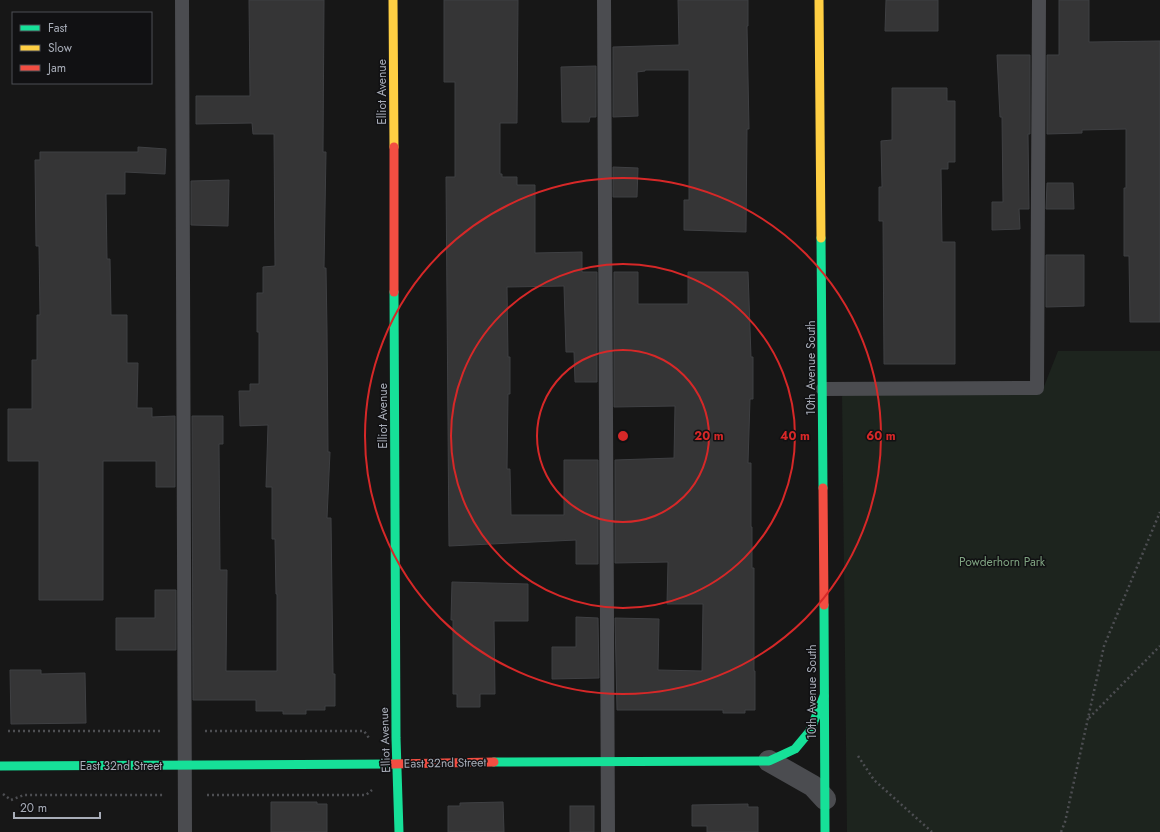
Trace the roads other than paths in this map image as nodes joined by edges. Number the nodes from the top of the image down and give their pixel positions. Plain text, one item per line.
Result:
1 (182, 0) edge
2 (393, 0) edge
3 (604, 0) edge
4 (819, 0) edge
5 (1039, 0) edge
6 (823, 389) junction
7 (824, 696) junction
8 (607, 761) junction
9 (769, 761) junction
10 (398, 764) junction
11 (184, 765) junction
12 (0, 766) edge
13 (825, 799) junction
14 (185, 832) edge
15 (399, 832) edge
16 (608, 832) edge
17 (825, 832) edge

1 - 11 lane
2 - 10 street, Elliot Avenue
3 - 8 lane
4 - 6 street, 10th Avenue South
5 - 6 lane
6 - 7 street, 10th Avenue South
7 - 9 street, East 32nd Street
7 - 13 street, 10th Avenue South
8 - 9 street, East 32nd Street
8 - 10 street, East 32nd Street
8 - 16 lane
9 - 13 street
10 - 11 street, East 32nd Street
10 - 15 street, Elliot Avenue
11 - 12 street, East 32nd Street
11 - 14 lane
13 - 17 street, 10th Avenue South

